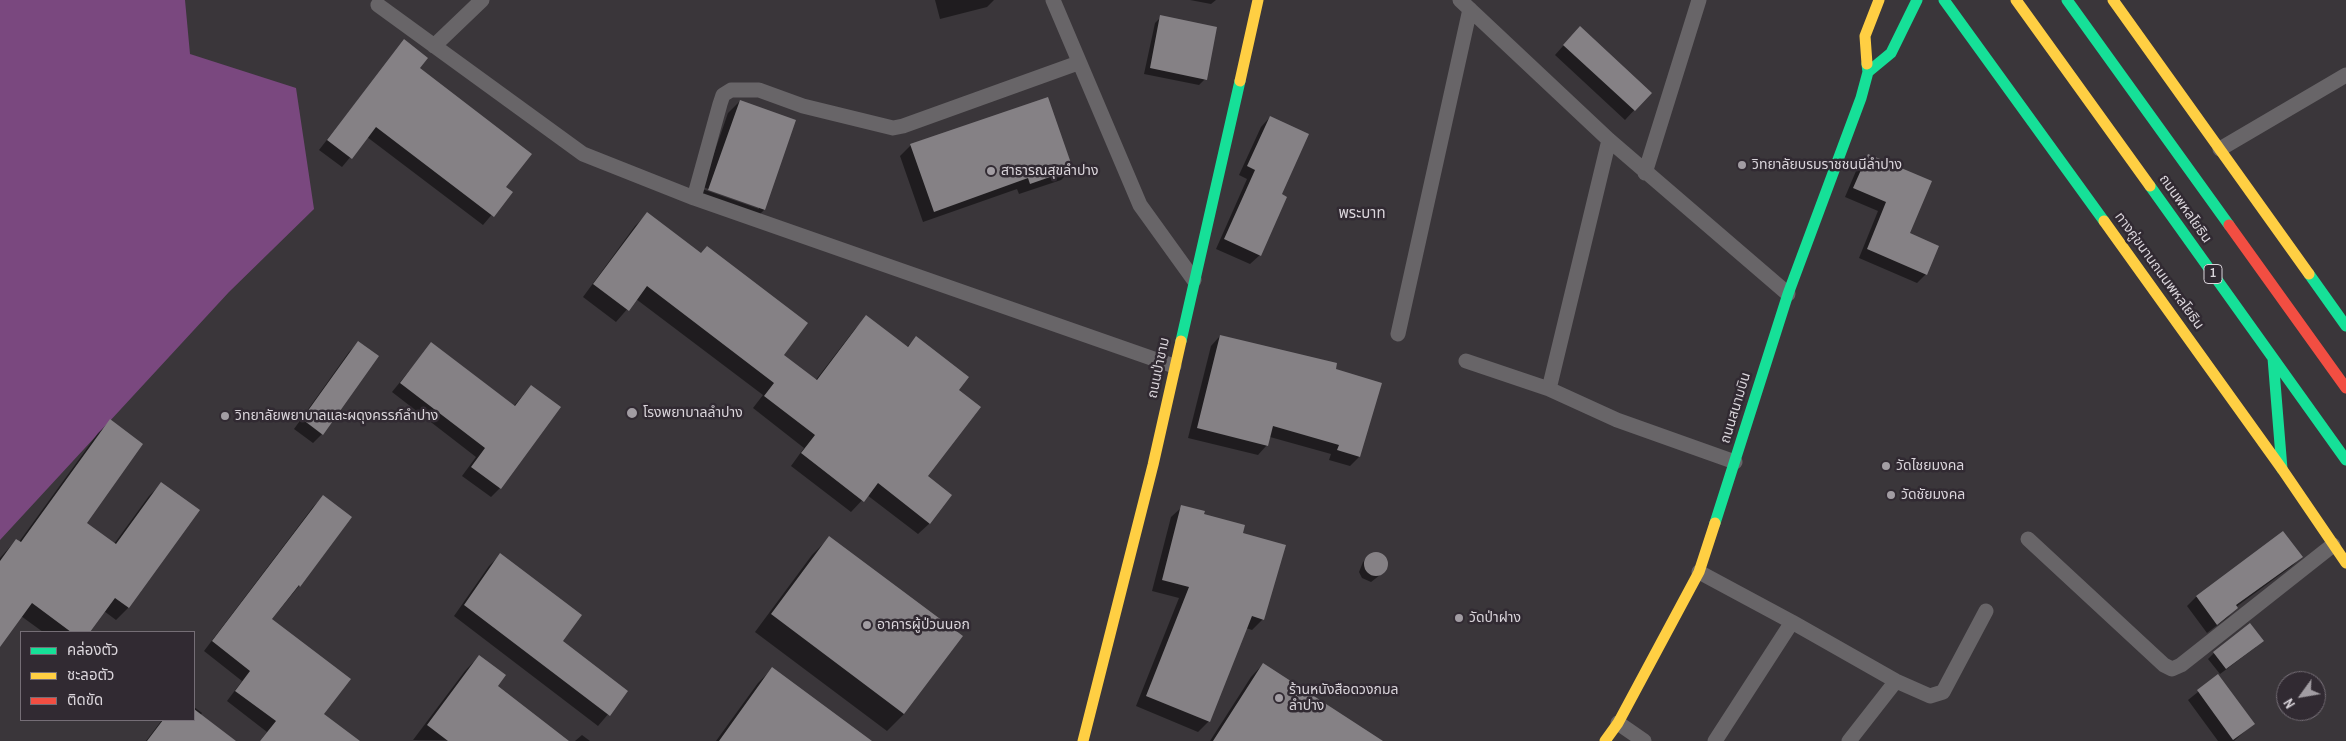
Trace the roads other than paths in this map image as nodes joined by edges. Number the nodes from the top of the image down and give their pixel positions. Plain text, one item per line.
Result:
1 (482, 0) edge
2 (1053, 0) edge
3 (1258, 0) edge
4 (1699, 0) edge
5 (1879, 0) edge
6 (1917, 0) edge
7 (1944, 0) edge
8 (2016, 0) edge
9 (2068, 0) edge
10 (2113, 0) edge
11 (378, 5) dead end
12 (1465, 5) edge
13 (434, 46) junction
14 (1078, 63) junction
15 (1868, 72) junction
16 (2346, 75) edge
17 (1608, 140) junction
18 (2220, 149) junction
19 (1645, 173) junction
20 (694, 198) junction
21 (1194, 280) junction
22 (1788, 294) junction
23 (2346, 326) edge
24 (1398, 334) dead end
25 (2273, 358) junction
26 (1466, 360) dead end
27 (1174, 366) junction
28 (2346, 388) edge
29 (1549, 389) junction
30 (2346, 460) edge
31 (1735, 462) junction
32 (2282, 469) junction
33 (2028, 540) dead end
34 (2333, 545) junction
35 (2346, 563) edge
36 (1699, 572) junction
37 (1986, 611) dead end
38 (1792, 622) junction
39 (1896, 681) junction
40 (1618, 723) junction
41 (1083, 741) edge
42 (1605, 741) edge
43 (1644, 741) edge
44 (1715, 741) edge
45 (1849, 741) edge

1 - 13 street
2 - 14 street
3 - 21 main road, ถนนป่าขาม
4 - 19 street
5 - 15 main road, ถนนสนามบิน
6 - 15 main road
7 - 32 main road, ทางคู่ขนานถนนพหลโยธิน
8 - 25 main road, ถนนพหลโยธิน / 1
9 - 28 main road, ถนนพหลโยธิน
10 - 18 main road
11 - 13 street
12 - 17 street
12 - 24 street
13 - 20 street
14 - 20 street
14 - 21 street
15 - 22 main road, ถนนสนามบิน
16 - 18 street
17 - 19 street
17 - 29 street
18 - 23 main road
19 - 22 street
20 - 27 street
21 - 27 main road, ถนนป่าขาม
22 - 31 main road, ถนนสนามบิน
25 - 30 main road, ถนนพหลโยธิน / 1
25 - 32 main road
26 - 29 street
27 - 41 main road, ถนนป่าขาม
29 - 31 street
31 - 36 main road, ถนนสนามบิน
32 - 34 main road, ทางคู่ขนานถนนพหลโยธิน
33 - 34 street
34 - 35 main road, ทางคู่ขนานถนนพหลโยธิน
36 - 38 street
36 - 40 main road, ถนนสนามบิน
37 - 39 street
38 - 39 street
38 - 44 street
39 - 45 street
40 - 42 main road, ถนนสนามบิน
40 - 43 street

